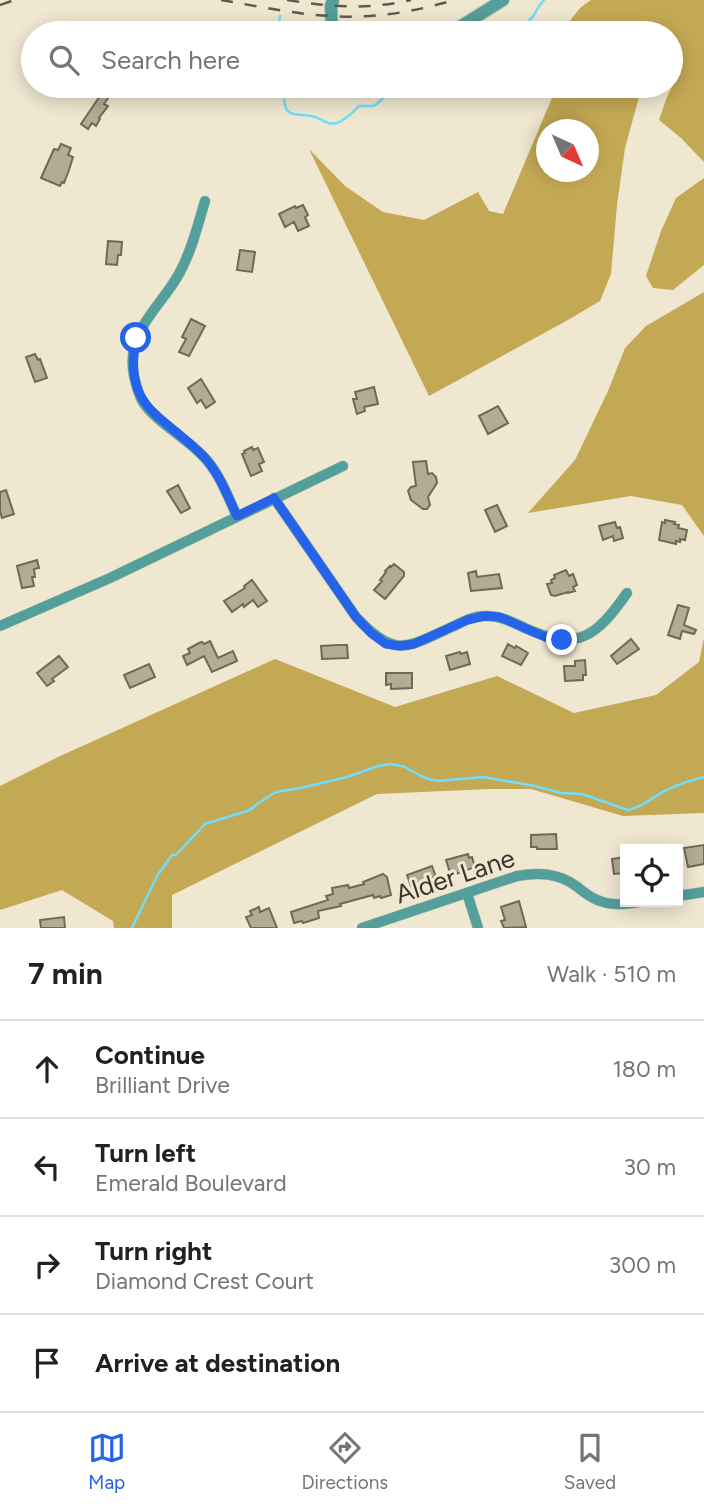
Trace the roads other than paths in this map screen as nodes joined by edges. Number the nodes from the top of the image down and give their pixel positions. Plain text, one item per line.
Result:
1 (332, 0) edge
2 (503, 0) edge
3 (332, 21) edge
4 (469, 21) edge
5 (205, 201) dead end
6 (344, 466) dead end
7 (274, 498) junction
8 (237, 516) junction
9 (627, 593) dead end
10 (0, 626) edge
11 (704, 892) edge
12 (467, 893) junction
13 (683, 895) edge
14 (620, 904) edge
15 (362, 928) edge
16 (478, 928) edge

1 - 3 street
2 - 4 street
5 - 8 street
6 - 7 street
7 - 8 street
7 - 9 street
8 - 10 street
11 - 13 street
12 - 14 street, Alder Lane
12 - 15 street, Alder Lane
12 - 16 street

